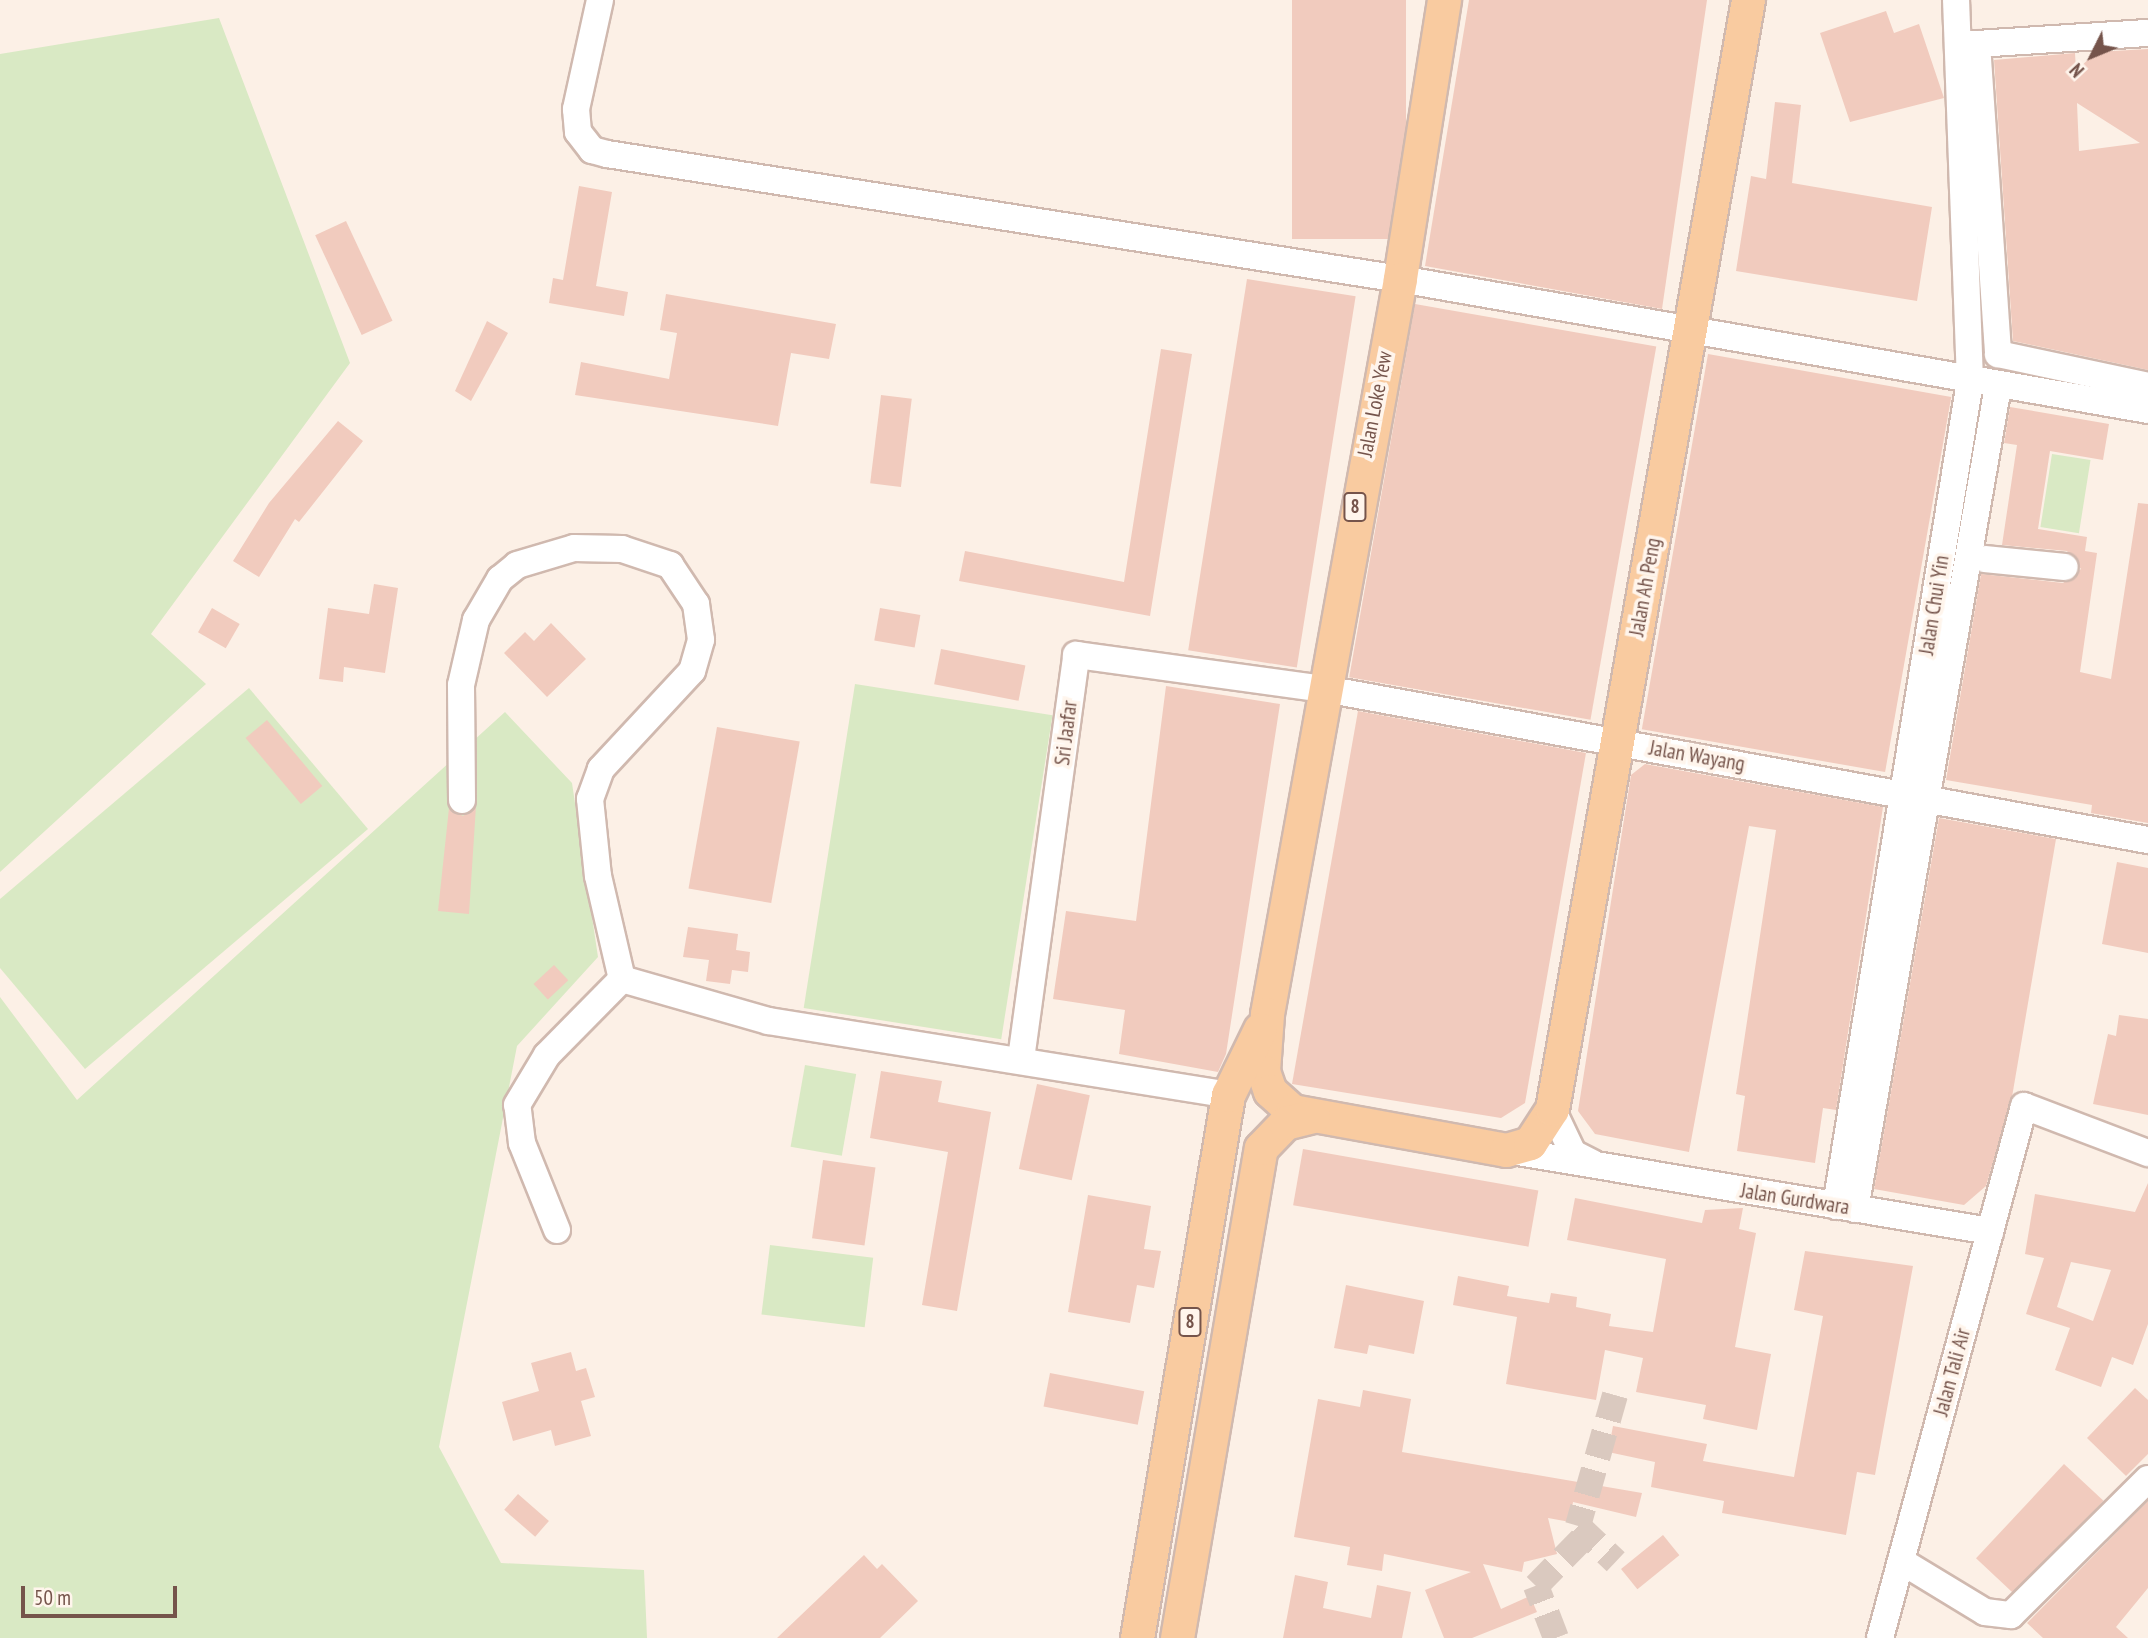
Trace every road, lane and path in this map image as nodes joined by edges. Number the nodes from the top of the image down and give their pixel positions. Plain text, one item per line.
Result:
1 (600, 0) edge
2 (1444, 0) edge
3 (1748, 0) edge
4 (1956, 0) edge
5 (2148, 33) edge
6 (1968, 45) junction
7 (1400, 279) junction
8 (1689, 327) junction
9 (1970, 381) junction
10 (1998, 386) junction
11 (2148, 386) edge
12 (2148, 410) edge
13 (1985, 559) dead end
14 (2065, 567) dead end
15 (1325, 689) junction
16 (1618, 742) junction
17 (1915, 796) junction
18 (462, 800) dead end
19 (2148, 840) edge
20 (622, 979) junction
21 (1267, 1014) junction
22 (1021, 1059) junction
23 (1228, 1095) junction
24 (1552, 1109) junction
25 (1313, 1116) junction
26 (1506, 1150) junction
27 (2148, 1153) edge
28 (1600, 1167) junction
29 (1846, 1207) junction
30 (557, 1230) dead end
31 (1990, 1231) junction
32 (2148, 1479) edge
33 (1901, 1562) junction
34 (1137, 1638) edge
35 (1177, 1638) edge
36 (1880, 1638) edge

1 - 7 street
2 - 7 main road, Jalan Loke Yew / 8
3 - 8 main road, Jalan Ah Peng
4 - 6 street, Jalan Chui Yin
5 - 6 street
6 - 9 street, Jalan Chui Yin
6 - 11 street
7 - 8 street
7 - 15 main road, Jalan Loke Yew / 8
8 - 9 street
8 - 16 main road, Jalan Ah Peng
9 - 10 street
9 - 17 street, Jalan Chui Yin
10 - 12 street
10 - 17 street, Jalan Chui Yin
13 - 14 street
15 - 16 street, Jalan Wayang
15 - 21 main road, Jalan Loke Yew / 8
15 - 22 street, Sri Jaafar
16 - 17 street, Jalan Wayang
16 - 24 main road, Jalan Ah Peng
17 - 19 street, Jalan Wayang
17 - 29 street, Jalan Chui Yin
18 - 20 street
20 - 22 street
20 - 30 street
21 - 23 main road, 8
21 - 25 main road
22 - 23 street
23 - 34 main road, 8
24 - 26 main road, Jalan Ah Peng
24 - 28 street
25 - 26 main road
25 - 35 main road, 8
26 - 28 street, Jalan Gurdwara
27 - 31 street, Jalan Tali Air
28 - 29 street, Jalan Gurdwara
29 - 31 street, Jalan Gurdwara
31 - 33 street, Jalan Tali Air
32 - 33 street
33 - 36 street, Jalan Tali Air

